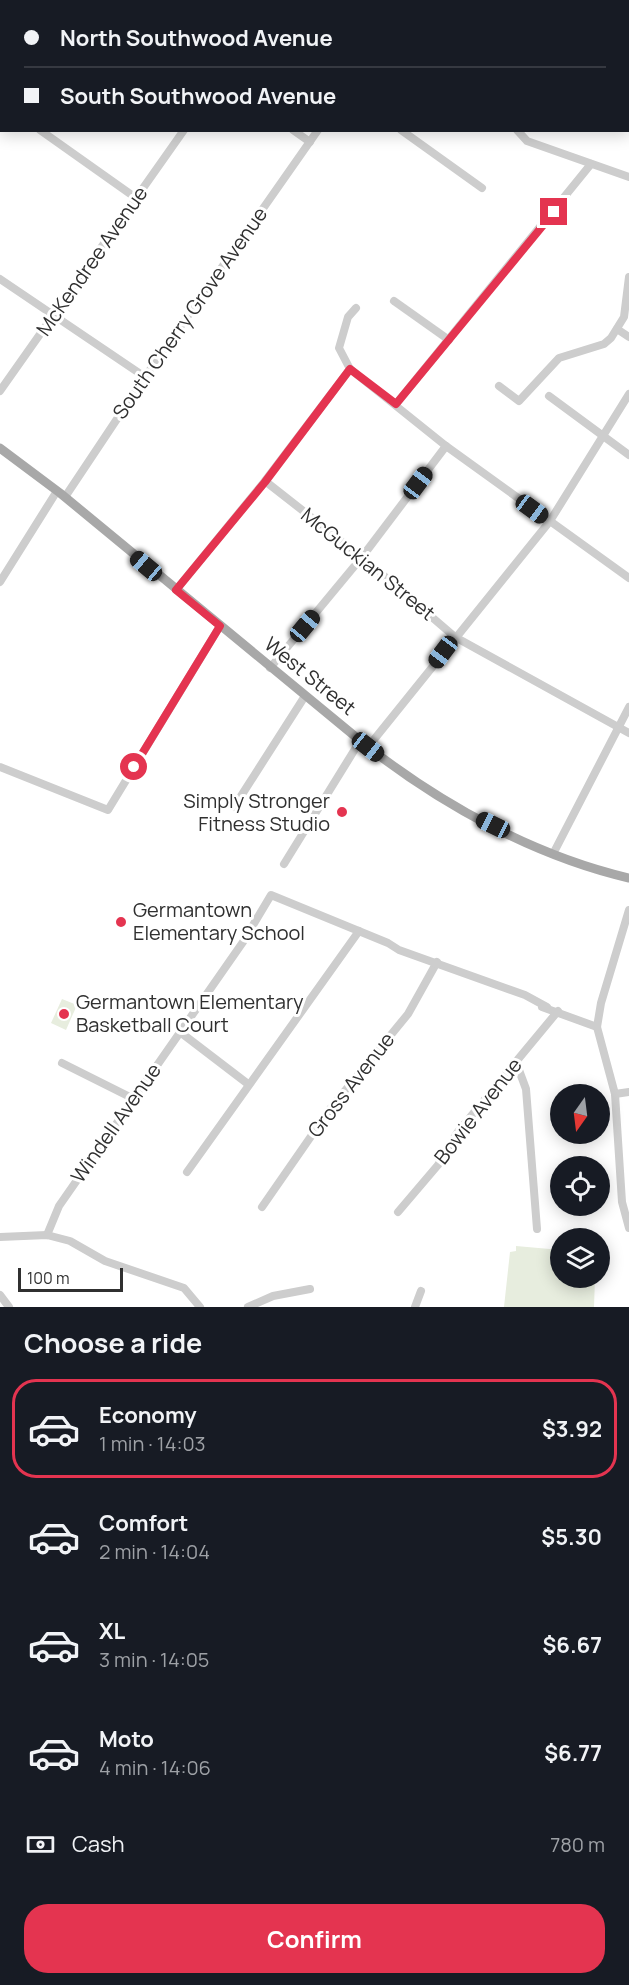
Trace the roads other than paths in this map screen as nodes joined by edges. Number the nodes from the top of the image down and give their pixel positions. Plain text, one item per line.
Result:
1 (43, 132) edge
2 (183, 132) edge
3 (296, 132) edge
4 (317, 132) edge
5 (404, 132) edge
6 (519, 132) edge
7 (310, 142) junction
8 (591, 164) junction
9 (629, 177) edge
10 (482, 188) dead end
11 (136, 198) junction
12 (629, 277) edge
13 (0, 279) edge
14 (394, 301) dead end
15 (356, 308) dead end
16 (54, 317) junction
17 (627, 318) edge
18 (617, 329) junction
19 (629, 337) edge
20 (449, 340) junction
21 (350, 369) junction
22 (145, 377) junction
23 (499, 386) dead end
24 (0, 391) edge
25 (629, 394) edge
26 (549, 396) dead end
27 (396, 404) junction
28 (602, 437) junction
29 (446, 446) junction
30 (0, 448) edge
31 (629, 454) edge
32 (265, 482) junction
33 (61, 494) junction
34 (550, 521) junction
35 (362, 557) junction
36 (629, 578) edge
37 (0, 582) edge
38 (176, 590) junction
39 (220, 626) junction
40 (455, 636) junction
41 (270, 668) junction
42 (305, 696) junction
43 (629, 707) edge
44 (618, 727) junction
45 (629, 733) edge
46 (360, 741) junction
47 (368, 747) junction
48 (0, 767) edge
49 (234, 807) dead end
50 (553, 854) junction
51 (284, 864) dead end
52 (629, 878) edge
53 (629, 910) edge
54 (359, 931) junction
55 (437, 962) junction
56 (558, 1011) junction
57 (597, 1027) junction
58 (180, 1032) junction
59 (516, 1062) junction
60 (62, 1063) dead end
61 (248, 1084) junction
62 (629, 1092) edge
63 (615, 1094) junction
64 (132, 1098) junction
65 (187, 1172) dead end
66 (262, 1206) dead end
67 (398, 1212) dead end
68 (629, 1228) edge
69 (537, 1229) dead end
70 (47, 1235) junction
71 (0, 1236) edge
72 (310, 1289) dead end
73 (421, 1291) dead end
74 (0, 1295) edge
75 (9, 1307) edge
76 (200, 1307) edge
77 (248, 1307) edge
78 (415, 1307) edge

1 - 11 street
2 - 11 street, McKendree Avenue
3 - 7 street
4 - 7 street, South Cherry Grove Avenue
5 - 10 street
6 - 8 street
7 - 22 street, South Cherry Grove Avenue
8 - 9 street
8 - 20 street
11 - 16 street, McKendree Avenue
12 - 17 street
13 - 16 street
14 - 20 street
15 - 21 street
16 - 22 street
16 - 24 street, McKendree Avenue
17 - 18 street
18 - 19 street
18 - 23 street
20 - 27 street
21 - 27 street
21 - 32 street
22 - 33 street, South Cherry Grove Avenue
25 - 28 street
26 - 28 street
27 - 29 street
28 - 31 street
28 - 34 street
29 - 34 street
29 - 35 street
30 - 33 main road, West Street
32 - 35 street, McGuckian Street
32 - 38 street
33 - 37 street, South Cherry Grove Avenue
33 - 38 main road, West Street
34 - 36 street
34 - 40 street
35 - 40 street, McGuckian Street
35 - 41 street
38 - 39 main road, West Street
39 - 41 main road, West Street
39 - 48 street
40 - 44 street, McGuckian Street
40 - 47 street
41 - 42 main road, West Street
42 - 46 main road, West Street
42 - 49 street
43 - 44 street
44 - 45 street, McGuckian Street
44 - 50 street
46 - 47 main road, West Street
46 - 51 street
47 - 50 main road, West Street
50 - 52 main road, West Street
53 - 57 street
54 - 55 street
54 - 58 street, Windell Avenue
54 - 61 street
55 - 56 street
55 - 66 street, Gross Avenue
56 - 57 street
56 - 59 street, Bowie Avenue
57 - 63 street
58 - 61 street
58 - 64 street, Windell Avenue
59 - 67 street, Bowie Avenue
59 - 69 street
60 - 64 street
61 - 65 street
62 - 63 street
63 - 68 street
64 - 70 street, Windell Avenue
70 - 71 street
70 - 76 street
72 - 77 street
73 - 78 street
74 - 75 street

